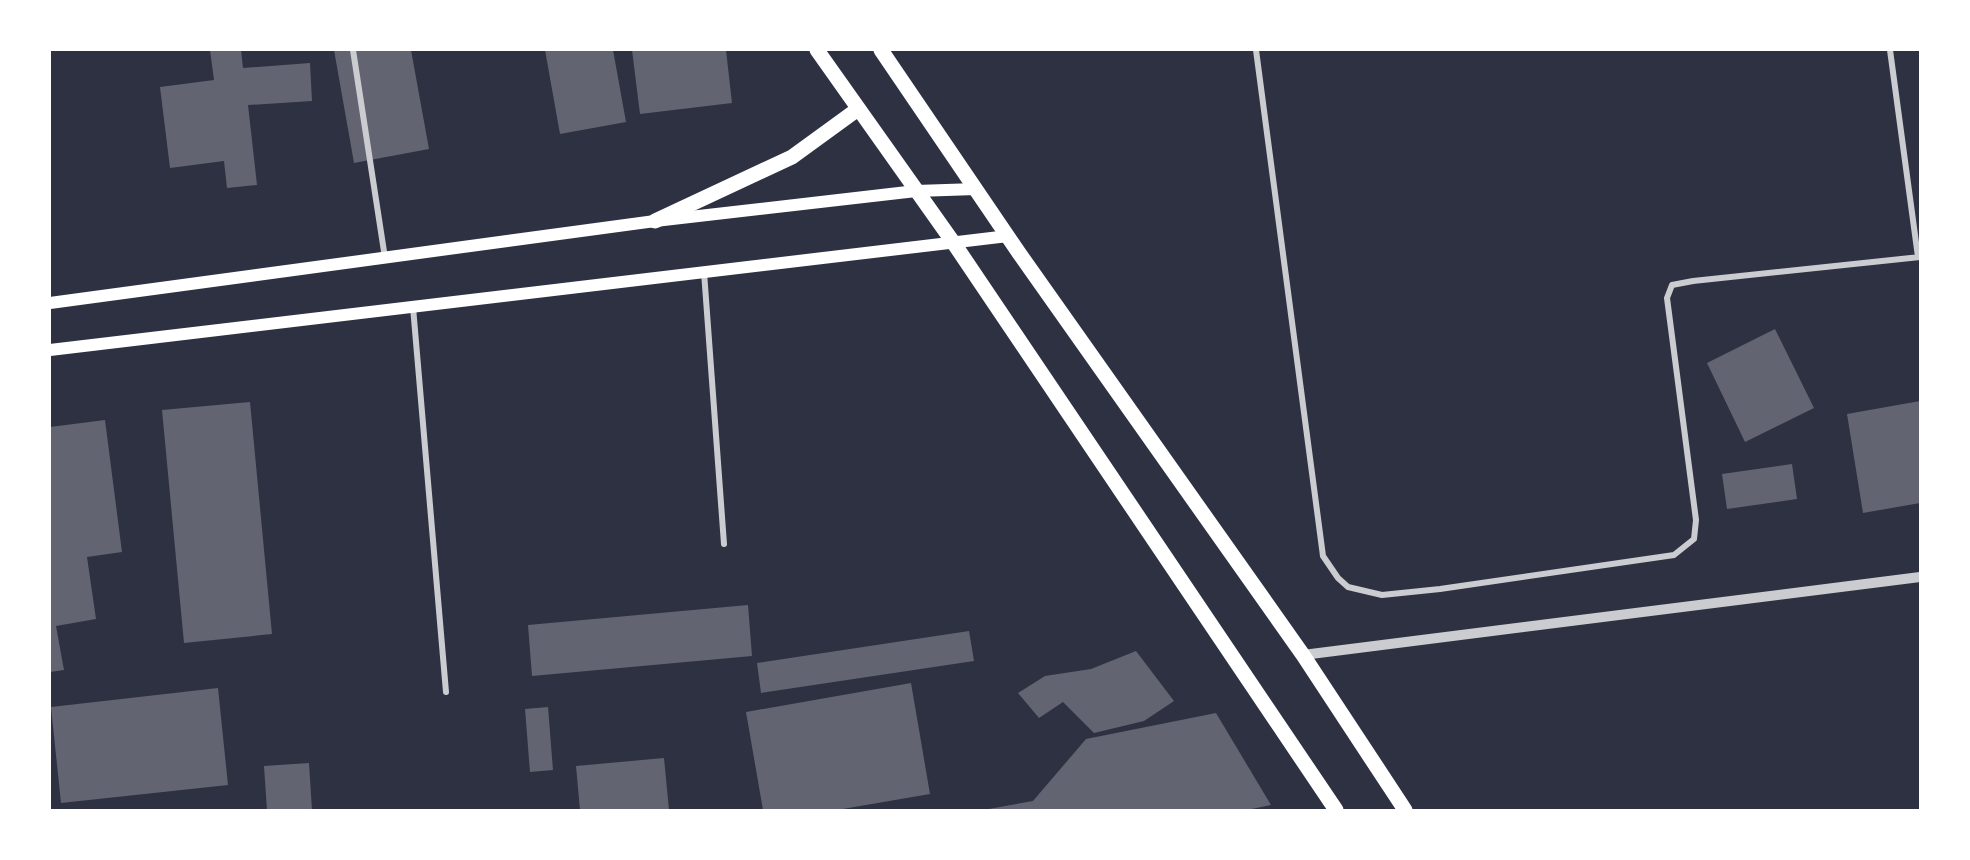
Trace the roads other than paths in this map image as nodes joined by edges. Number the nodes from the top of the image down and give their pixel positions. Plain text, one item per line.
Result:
1 (353, 50) edge
2 (817, 50) edge
3 (881, 50) edge
4 (1256, 50) edge
5 (1890, 50) edge
6 (858, 109) junction
7 (976, 189) junction
8 (916, 191) junction
9 (656, 221) junction
10 (1008, 236) junction
11 (953, 242) junction
12 (1919, 257) edge
13 (385, 258) junction
14 (704, 272) junction
15 (50, 303) edge
16 (413, 307) junction
17 (50, 350) edge
18 (724, 544) dead end
19 (1920, 578) edge
20 (1303, 655) junction
21 (446, 692) dead end
22 (1336, 810) edge
23 (1405, 810) edge

1 - 13 street
2 - 6 main road
3 - 7 main road
4 - 12 street
5 - 12 street
6 - 8 main road
6 - 9 main road
7 - 8 main road
7 - 10 main road
8 - 9 main road
8 - 11 main road
9 - 13 main road
10 - 11 main road
10 - 20 main road
11 - 14 main road
11 - 22 main road
13 - 15 main road
14 - 16 main road
14 - 18 street
16 - 17 main road
16 - 21 street
19 - 20 street
20 - 23 main road

